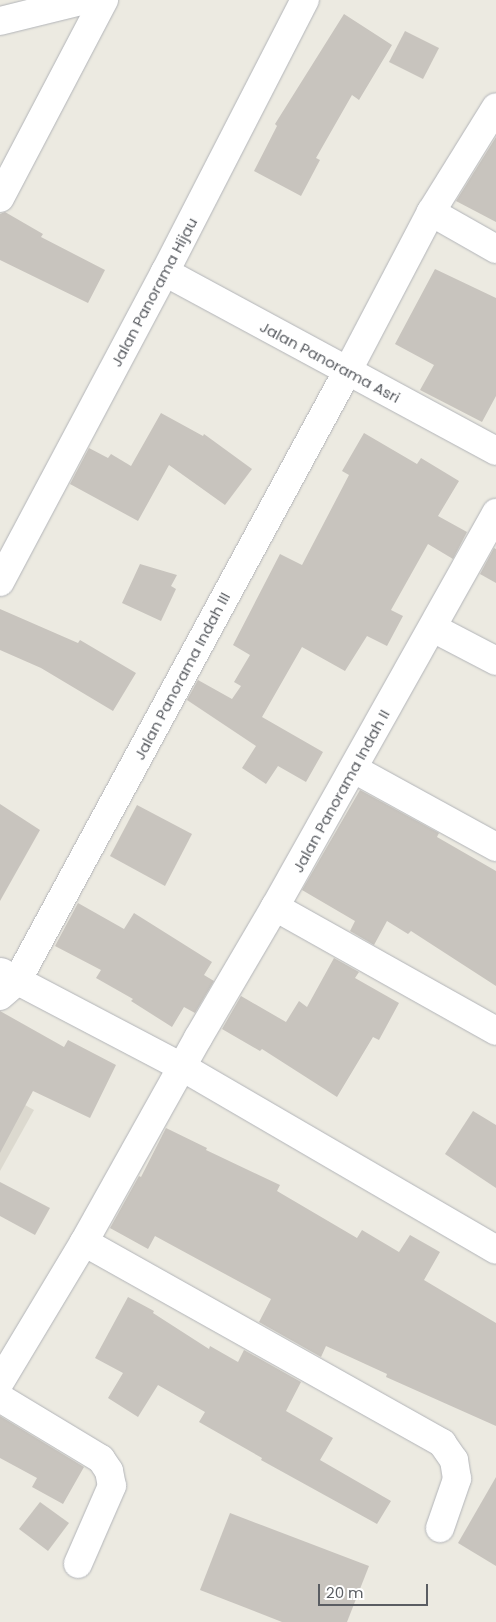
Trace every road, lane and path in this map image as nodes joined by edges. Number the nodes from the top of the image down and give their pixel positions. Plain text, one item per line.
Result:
1 (85, 0) edge
2 (104, 0) edge
3 (305, 0) edge
4 (0, 21) edge
5 (496, 107) edge
6 (0, 198) edge
7 (430, 212) junction
8 (496, 249) edge
9 (165, 272) junction
10 (347, 372) junction
11 (496, 451) edge
12 (496, 513) edge
13 (0, 582) edge
14 (433, 628) junction
15 (496, 662) edge
16 (354, 769) junction
17 (495, 844) edge
18 (276, 907) junction
19 (6, 983) edge
20 (496, 1031) edge
21 (182, 1067) junction
22 (84, 1242) junction
23 (496, 1250) edge
24 (0, 1382) edge
25 (0, 1398) edge
26 (440, 1528) dead end
27 (78, 1564) dead end

1 - 4 street
2 - 6 street
3 - 9 street, Jalan Panorama Hijau
5 - 7 street, Jalan Panorama Indah III
7 - 8 street
7 - 10 street, Jalan Panorama Indah III
9 - 10 street, Jalan Panorama Asri
9 - 13 street, Jalan Panorama Hijau
10 - 11 street, Jalan Panorama Asri
10 - 19 street, Jalan Panorama Indah III
12 - 14 street, Jalan Panorama Indah II
14 - 15 street
14 - 16 street, Jalan Panorama Indah II
16 - 17 street
16 - 18 street, Jalan Panorama Indah II
18 - 20 street
18 - 21 street, Jalan Panorama Indah II
19 - 21 street
21 - 22 street, Jalan Panorama Indah II
21 - 23 street
22 - 24 street, Jalan Panorama Indah II
22 - 26 street
25 - 27 street

